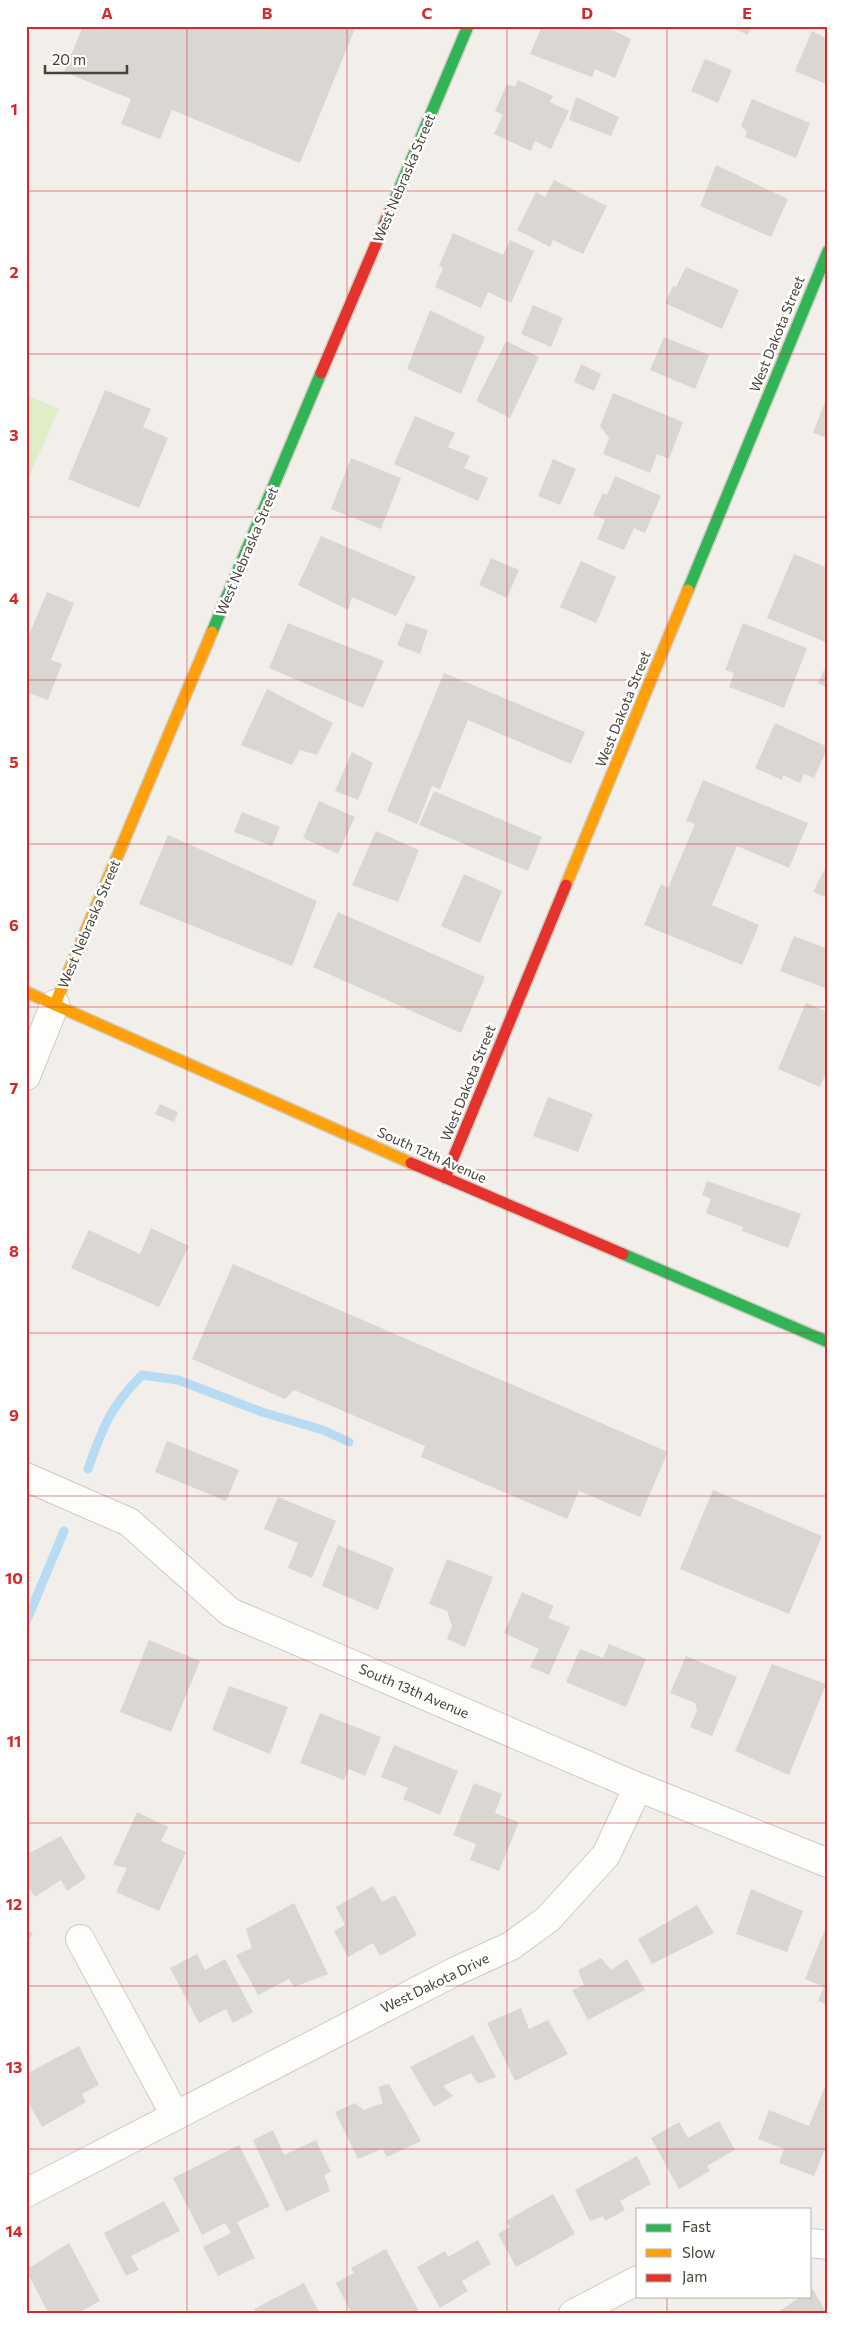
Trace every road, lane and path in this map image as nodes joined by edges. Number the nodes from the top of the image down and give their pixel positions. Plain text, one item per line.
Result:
1 (468, 26) edge
2 (828, 251) edge
3 (26, 992) edge
4 (55, 1004) junction
5 (26, 1076) edge
6 (445, 1178) junction
7 (826, 1337) edge
8 (26, 1477) edge
9 (638, 1787) junction
10 (828, 1863) edge
11 (80, 1939) dead end
12 (175, 2115) junction
13 (26, 2193) edge
14 (812, 2243) edge
15 (828, 2245) edge
16 (636, 2281) edge
17 (573, 2314) edge

1 - 4 street, West Nebraska Street
2 - 6 street, West Dakota Street
3 - 4 street, South 12th Avenue
4 - 5 street, West Nebraska Street
4 - 6 street, South 12th Avenue
6 - 7 street, South 12th Avenue
8 - 9 street, South 13th Avenue
9 - 10 street, South 13th Avenue
9 - 12 street, West Dakota Drive
11 - 12 street
12 - 13 street, West Dakota Drive
14 - 15 street
16 - 17 street

